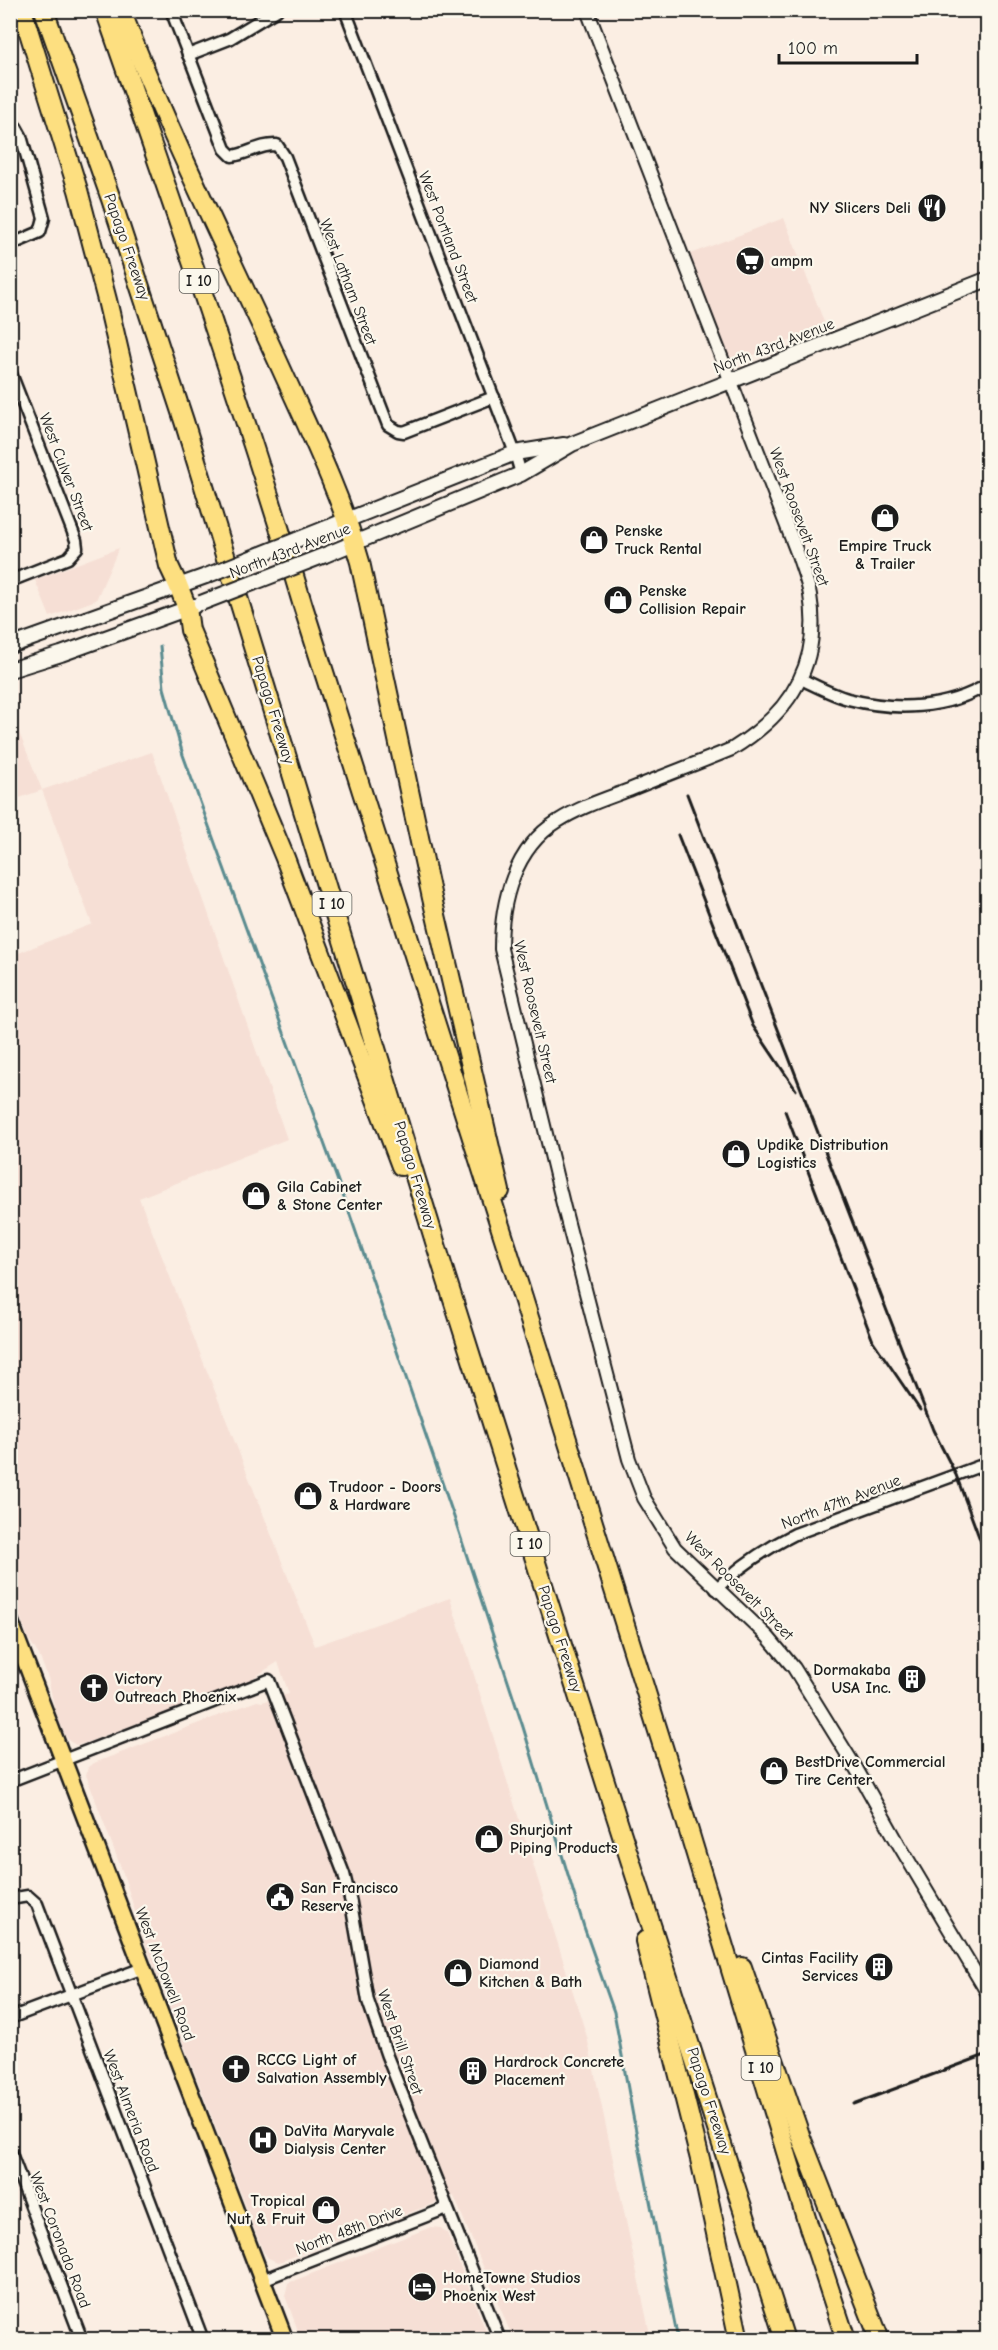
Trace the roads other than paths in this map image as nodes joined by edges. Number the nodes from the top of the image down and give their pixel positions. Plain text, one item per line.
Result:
1 (22, 10) edge
2 (44, 10) edge
3 (105, 10) edge
4 (121, 10) edge
5 (171, 10) edge
6 (277, 10) edge
7 (345, 10) edge
8 (587, 10) edge
9 (188, 55) junction
10 (13, 127) edge
11 (10, 245) edge
12 (987, 279) edge
13 (10, 371) edge
14 (730, 380) junction
15 (494, 398) junction
16 (572, 444) junction
17 (515, 453) junction
18 (521, 474) junction
19 (347, 519) junction
20 (354, 544) junction
21 (10, 581) edge
22 (185, 582) junction
23 (194, 606) junction
24 (10, 646) edge
25 (10, 670) edge
26 (801, 679) junction
27 (987, 684) edge
28 (444, 1271) junction
29 (522, 1295) junction
30 (987, 1463) edge
31 (716, 1589) junction
32 (10, 1621) edge
33 (64, 1762) junction
34 (10, 1781) edge
35 (678, 1795) junction
36 (616, 1816) junction
37 (10, 1899) edge
38 (143, 1968) junction
39 (987, 1994) edge
40 (71, 1995) junction
41 (10, 2018) edge
42 (10, 2151) edge
43 (447, 2208) junction
44 (262, 2280) junction
45 (82, 2340) edge
46 (203, 2340) edge
47 (285, 2340) edge
48 (500, 2340) edge
49 (739, 2340) edge
50 (785, 2340) edge
51 (846, 2340) edge
52 (880, 2340) edge

1 - 22 highway
2 - 28 highway, Papago Freeway / I 10
3 - 29 highway, I 10
4 - 19 highway
5 - 9 street
6 - 9 street
7 - 15 street, West Portland Street
8 - 14 street, West Roosevelt Street
9 - 15 street, West Latham Street
10 - 11 street
12 - 14 main road, North 43rd Avenue
13 - 21 street, West Culver Street
14 - 16 main road, North 43rd Avenue
14 - 26 street, West Roosevelt Street
15 - 17 street, West Portland Street
16 - 17 main road, North 43rd Avenue
16 - 18 main road, North 43rd Avenue
17 - 18 street, West Portland Street
17 - 19 main road, North 43rd Avenue
18 - 20 main road, North 43rd Avenue
19 - 20 highway
19 - 22 main road, North 43rd Avenue, bridge
20 - 23 main road, North 43rd Avenue, bridge
20 - 29 highway
22 - 23 highway
22 - 24 main road, North 43rd Avenue
23 - 25 main road, North 43rd Avenue
23 - 28 highway
26 - 27 street
26 - 31 street, West Roosevelt Street
28 - 36 highway, Papago Freeway / I 10
29 - 35 highway, I 10
30 - 31 street, North 47th Avenue
31 - 39 street, West Roosevelt Street
32 - 33 main road, West McDowell Road
33 - 34 street
33 - 38 main road, West McDowell Road
33 - 43 street, West Brill Street
35 - 51 highway, I 10
35 - 52 highway
36 - 49 highway
36 - 50 highway, Papago Freeway / I 10
37 - 40 street, West Almeria Road
38 - 40 street
38 - 44 main road, West McDowell Road
40 - 41 street
40 - 46 street, West Almeria Road
42 - 45 street, West Coronado Road
43 - 44 street, North 48th Drive
43 - 48 street, West Brill Street
44 - 47 main road, West McDowell Road

